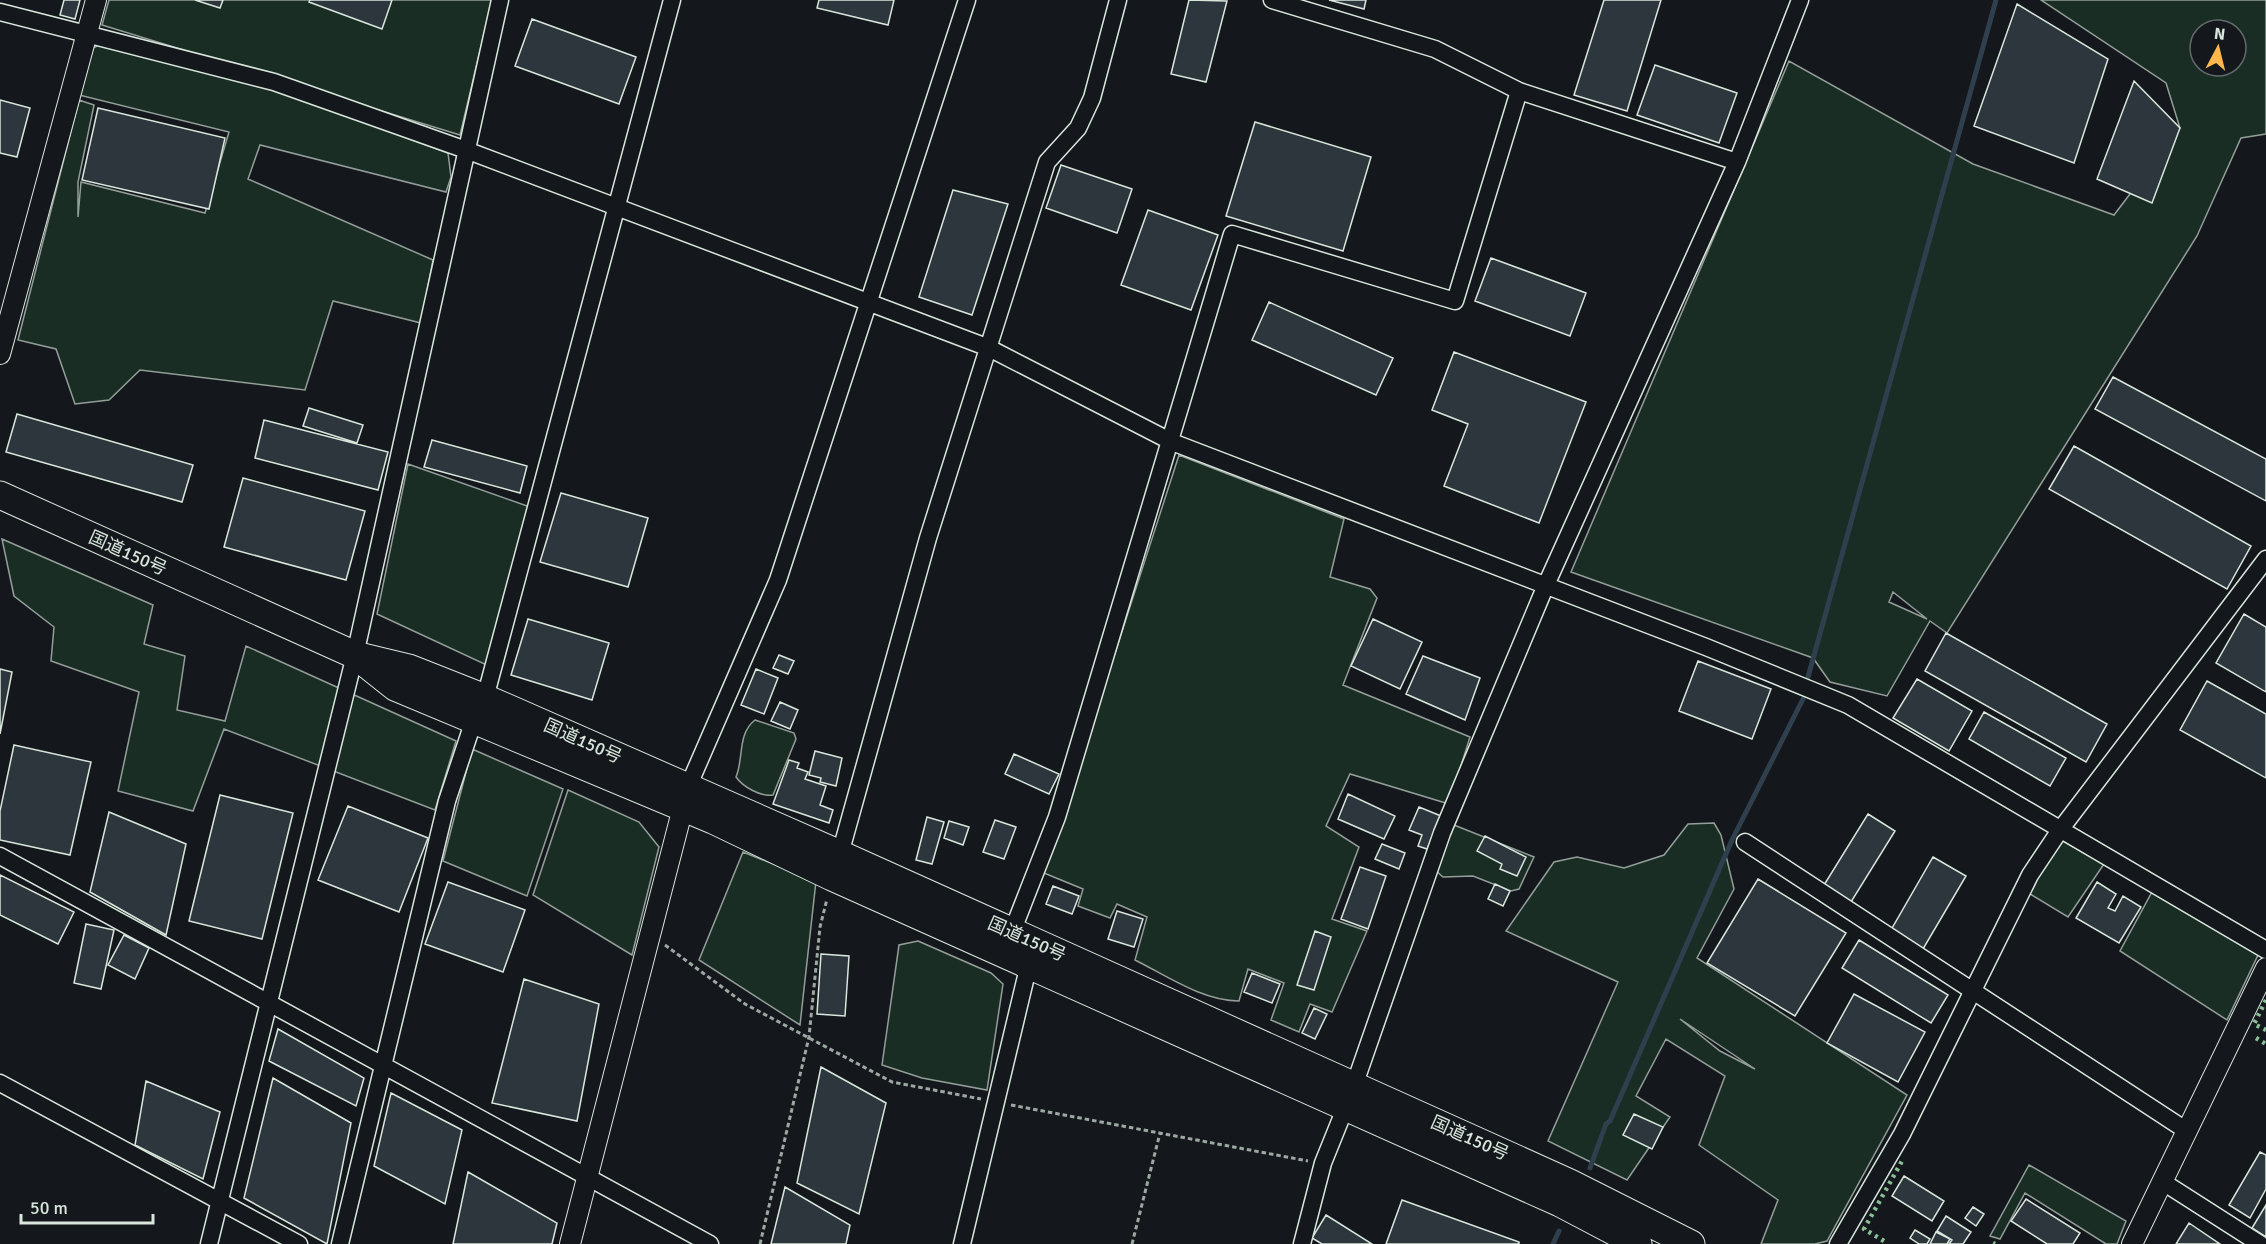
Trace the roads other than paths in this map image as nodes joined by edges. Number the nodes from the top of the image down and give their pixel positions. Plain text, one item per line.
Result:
1 (96, 0) edge
2 (500, 0) edge
3 (672, 0) edge
4 (967, 0) edge
5 (1118, 0) edge
6 (1272, 0) edge
7 (1800, 0) edge
8 (0, 12) edge
9 (88, 34) junction
10 (1519, 91) junction
11 (466, 150) junction
12 (1737, 162) junction
13 (617, 206) junction
14 (868, 301) junction
15 (989, 348) junction
16 (0, 354) edge
17 (1172, 442) junction
18 (0, 495) edge
19 (2266, 559) edge
20 (1546, 585) junction
21 (355, 655) junction
22 (479, 709) junction
23 (685, 798) junction
24 (2060, 830) junction
25 (1744, 842) dead end
26 (0, 856) edge
27 (836, 865) junction
28 (1012, 932) junction
29 (2266, 950) edge
30 (1029, 964) junction
31 (2266, 968) edge
32 (1972, 991) junction
33 (267, 1001) junction
34 (382, 1064) junction
35 (0, 1083) edge
36 (1350, 1096) junction
37 (2187, 1131) junction
38 (587, 1177) junction
39 (2163, 1182) junction
40 (218, 1200) junction
41 (209, 1244) edge
42 (299, 1244) edge
43 (340, 1244) edge
44 (570, 1244) edge
45 (710, 1244) edge
46 (962, 1244) edge
47 (1302, 1244) edge
48 (1638, 1244) edge
49 (1691, 1244) edge
50 (1838, 1244) edge
51 (2132, 1244) edge
52 (2260, 1244) edge

1 - 9 street
2 - 11 street
3 - 13 street
4 - 14 street
5 - 15 street
6 - 10 street
7 - 12 street
8 - 9 street
9 - 11 street
9 - 16 street
10 - 12 street
10 - 17 street
11 - 13 street
11 - 21 street
12 - 20 street
13 - 14 street
13 - 22 street
14 - 15 street
14 - 23 street
15 - 17 street
15 - 27 street
17 - 20 street
17 - 28 street
18 - 21 highway, 国道150号
19 - 24 street
20 - 24 street
20 - 36 street
21 - 22 highway, 国道150号
21 - 33 street
22 - 23 highway, 国道150号
22 - 34 street
23 - 27 highway, 国道150号
23 - 38 street
24 - 29 street
24 - 32 street
25 - 32 street
26 - 33 street
27 - 28 highway, 国道150号
27 - 30 highway, 国道150号
28 - 36 highway, 国道150号
30 - 36 highway, 国道150号
30 - 46 street
31 - 37 street
32 - 37 street
32 - 50 street
33 - 34 street
33 - 40 street
34 - 38 street
34 - 43 street
35 - 40 street
36 - 47 street
36 - 48 highway, 国道150号
36 - 49 highway, 国道150号
37 - 39 street
38 - 44 street
38 - 45 street
39 - 51 street
39 - 52 street
40 - 41 street
40 - 42 street

